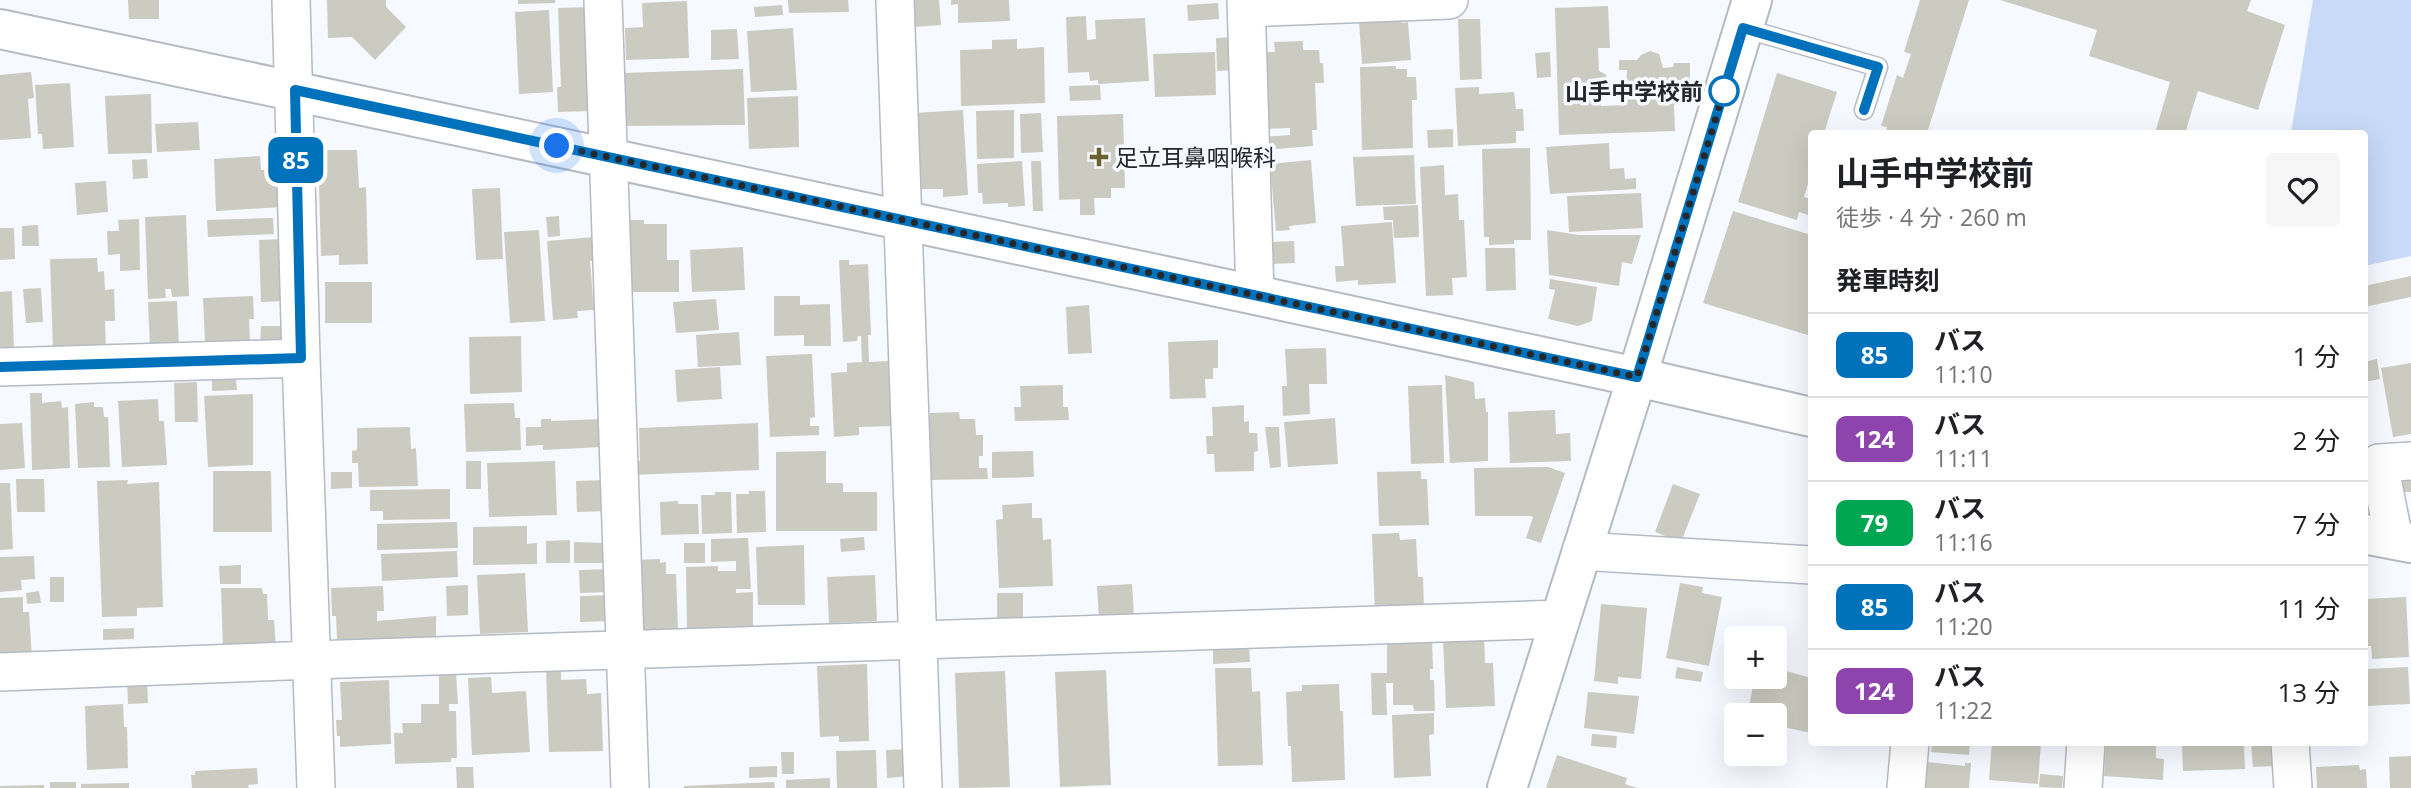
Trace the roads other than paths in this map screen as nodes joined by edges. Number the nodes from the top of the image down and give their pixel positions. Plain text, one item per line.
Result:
1 (291, 0) edge
2 (603, 0) edge
3 (895, 0) edge
4 (1449, 0) edge
5 (1247, 4) edge
6 (1748, 14) edge
7 (0, 29) edge
8 (295, 90) junction
9 (1864, 110) dead end
10 (609, 157) junction
11 (902, 221) junction
12 (1255, 295) junction
13 (301, 358) junction
14 (0, 367) edge
15 (1637, 377) junction
16 (1808, 416) edge
17 (2411, 461) edge
18 (2390, 539) edge
19 (1581, 551) junction
20 (1808, 565) edge
21 (1561, 619) junction
22 (917, 641) junction
23 (625, 649) junction
24 (312, 660) junction
25 (0, 672) edge
26 (1910, 746) edge
27 (2086, 746) edge
28 (2290, 746) edge
29 (316, 788) edge
30 (630, 788) edge
31 (923, 788) edge
32 (1507, 788) edge
33 (1906, 788) edge
34 (2083, 788) edge
35 (2293, 788) edge

1 - 8 street
2 - 10 street
3 - 11 street
4 - 5 street
5 - 12 street
6 - 9 lane
6 - 15 street
7 - 8 street
8 - 10 street
8 - 13 street
10 - 11 street
10 - 23 street
11 - 12 street
11 - 22 street
12 - 15 street
13 - 14 street
13 - 24 street
15 - 16 street
15 - 19 street
17 - 18 street
19 - 20 street
19 - 21 street
21 - 22 street
21 - 32 street
22 - 23 street
22 - 31 street
23 - 24 street
23 - 30 street
24 - 25 street
24 - 29 street
26 - 33 street
27 - 34 street
28 - 35 street

